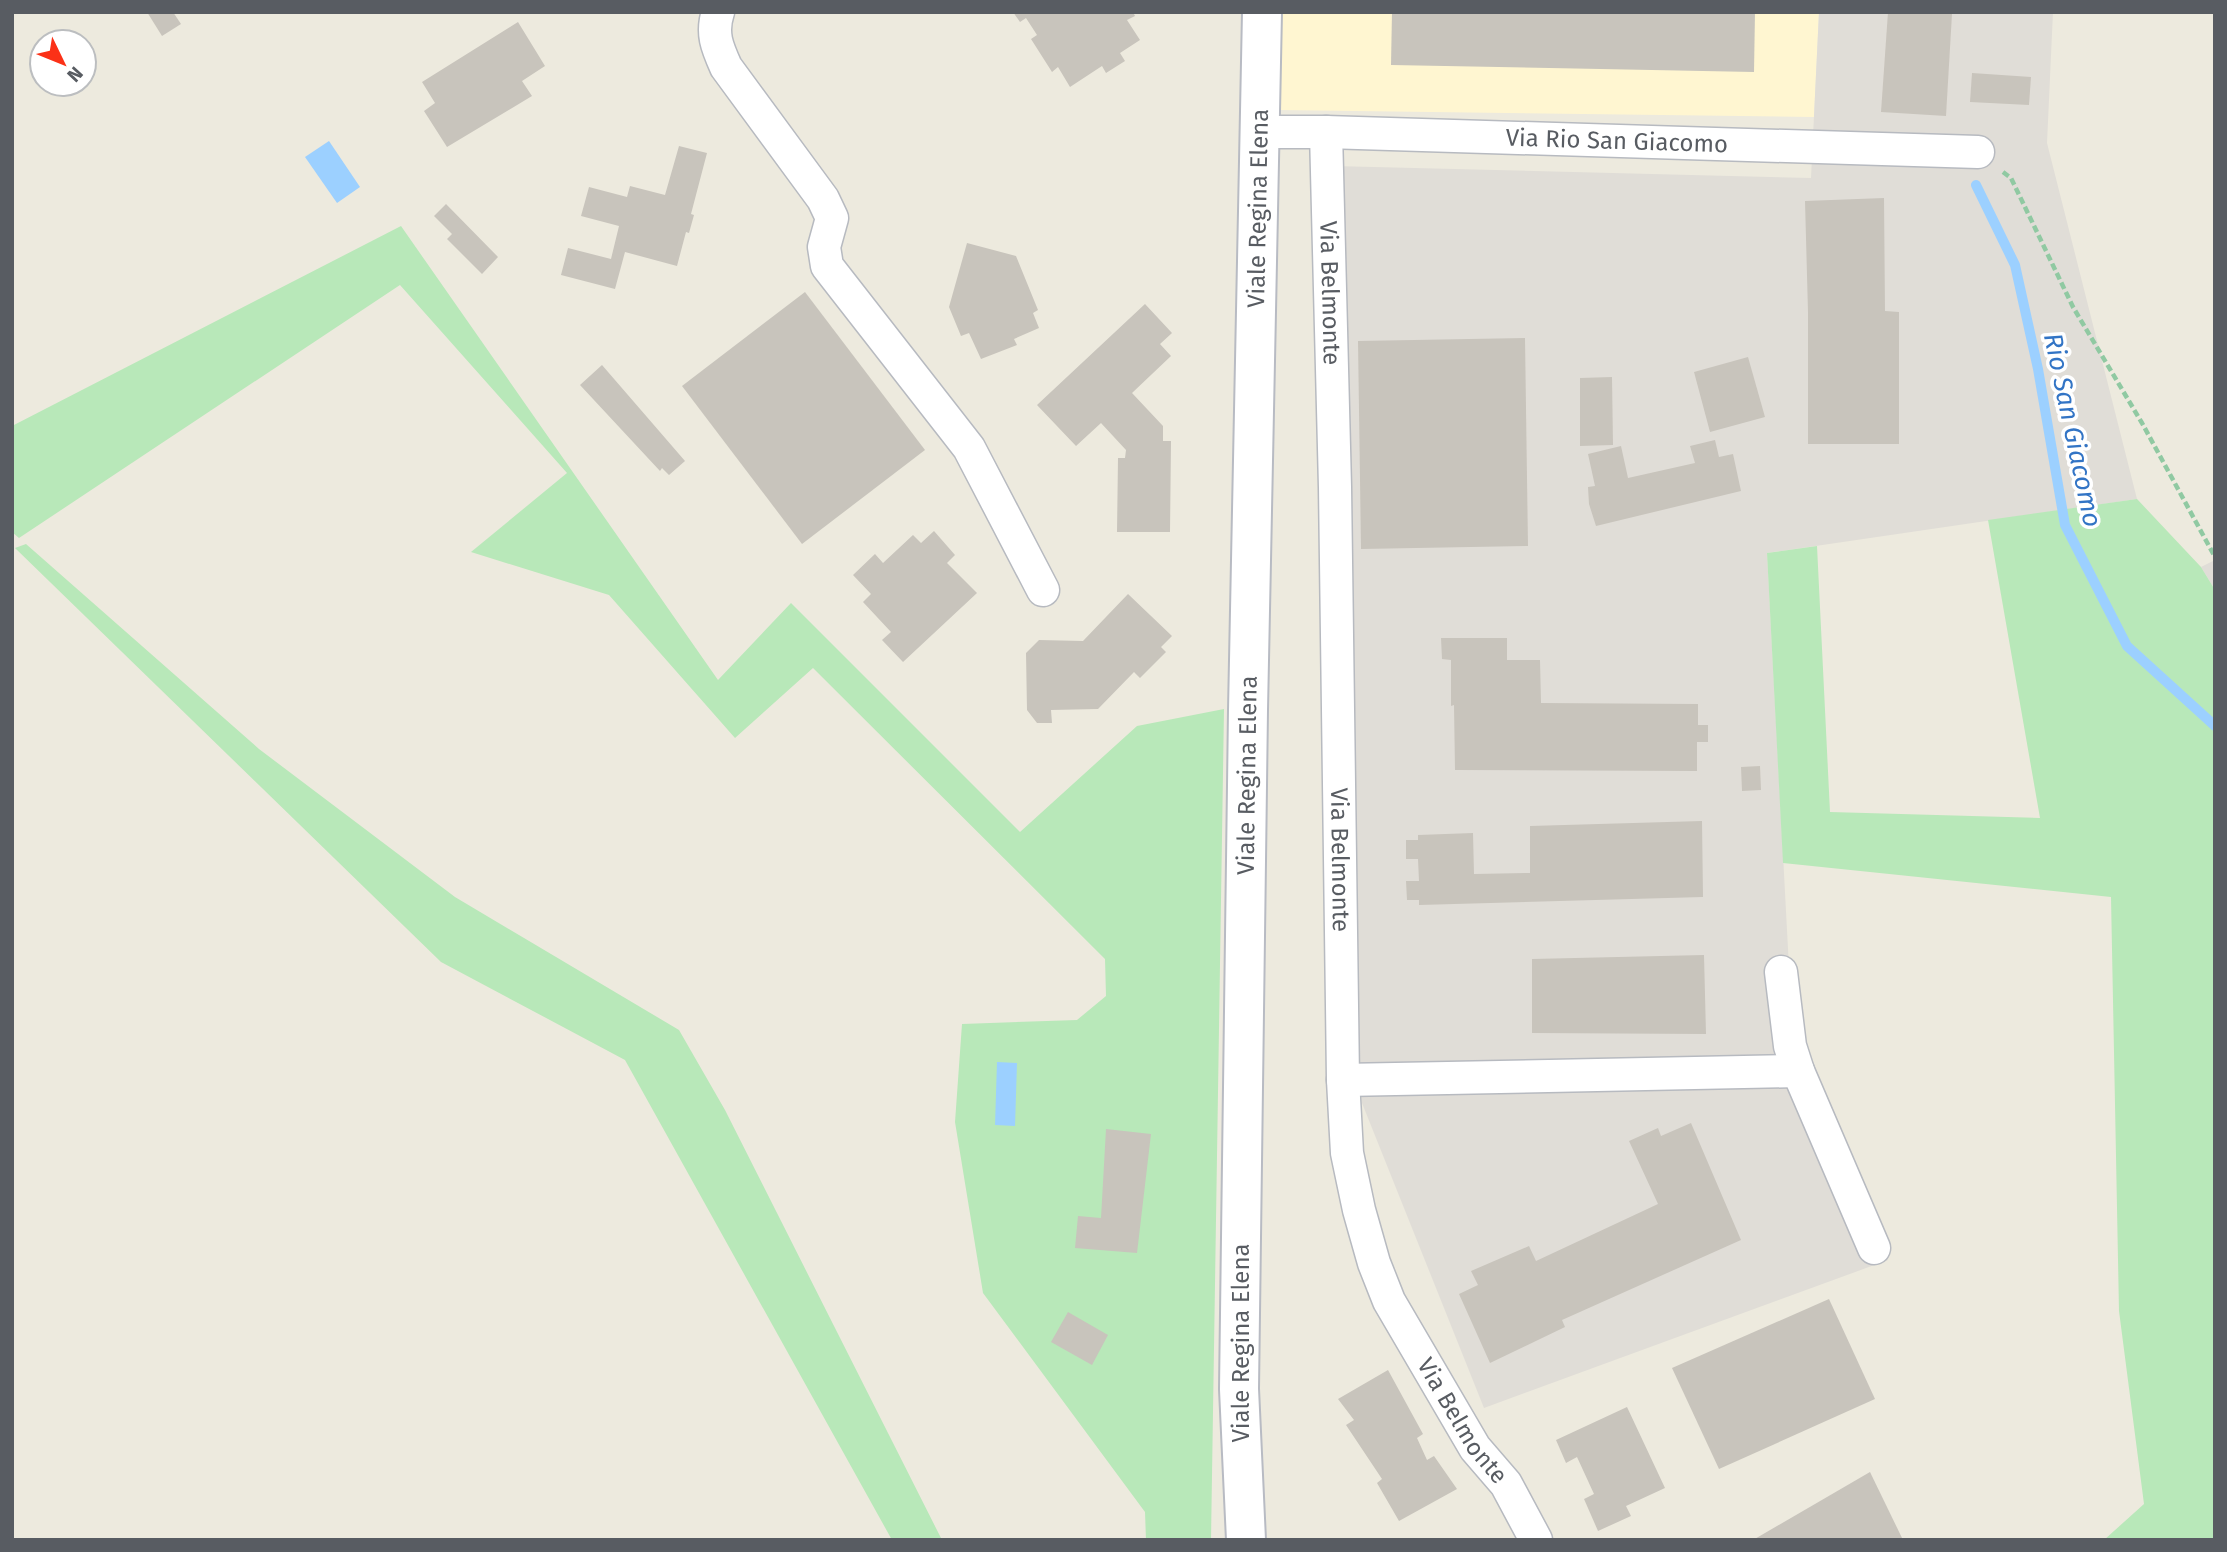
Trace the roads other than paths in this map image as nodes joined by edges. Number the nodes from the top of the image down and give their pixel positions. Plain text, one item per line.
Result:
1 (718, 12) edge
2 (1261, 12) edge
3 (1258, 132) junction
4 (1326, 132) junction
5 (1978, 152) road end
6 (1043, 590) dead end
7 (1781, 972) dead end
8 (1798, 1072) junction
9 (1343, 1080) junction
10 (1874, 1248) dead end
11 (1246, 1540) edge
12 (1536, 1540) edge

1 - 6 street
2 - 3 main road, Viale Regina Elena
3 - 4 street, Via Rio San Giacomo
3 - 11 main road, Viale Regina Elena
4 - 5 street, Via Rio San Giacomo
4 - 9 street, Via Belmonte
7 - 8 street
8 - 9 street
8 - 10 street
9 - 12 street, Via Belmonte

